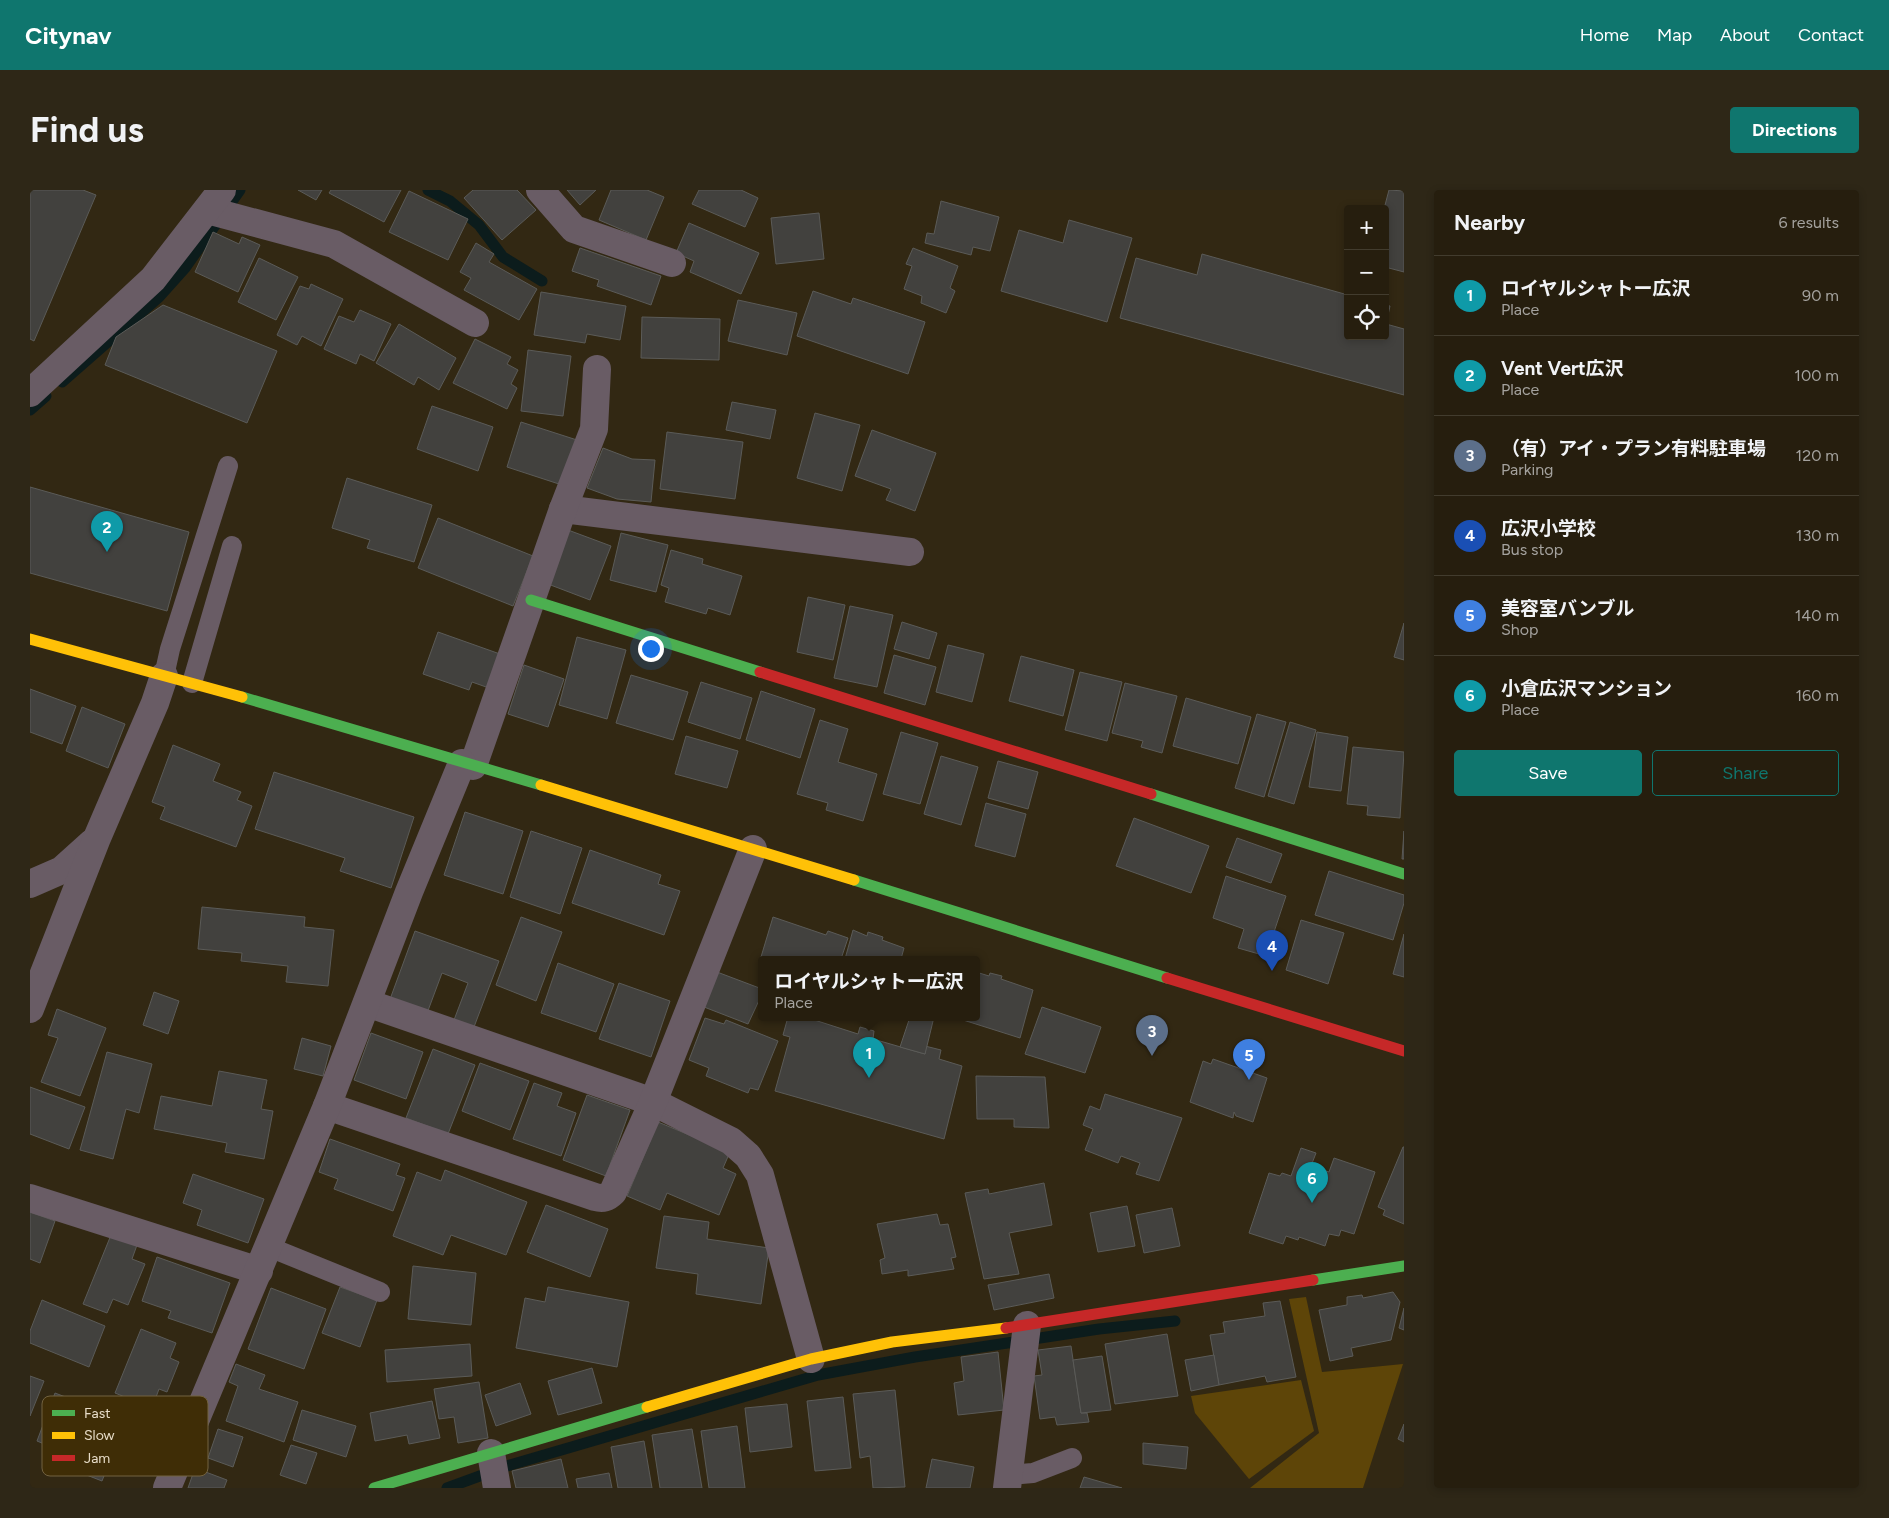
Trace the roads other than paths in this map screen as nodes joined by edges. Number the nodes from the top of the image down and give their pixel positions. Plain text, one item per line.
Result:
1 (540, 190) edge
2 (215, 200) edge
3 (672, 263) dead end
4 (475, 323) dead end
5 (597, 369) dead end
6 (30, 393) edge
7 (228, 466) dead end
8 (563, 508) junction
9 (232, 546) dead end
10 (910, 552) dead end
11 (531, 600) junction
12 (30, 639) edge
13 (164, 676) junction
14 (192, 684) junction
15 (467, 765) junction
16 (97, 838) junction
17 (753, 849) junction
18 (1404, 874) edge
19 (30, 884) edge
20 (368, 1003) junction
21 (30, 1009) edge
22 (1404, 1051) edge
23 (653, 1102) junction
24 (327, 1106) junction
25 (30, 1198) edge
26 (264, 1259) junction
27 (1404, 1266) edge
28 (380, 1292) dead end
29 (1027, 1325) junction
30 (811, 1359) junction
31 (206, 1396) edge
32 (491, 1453) junction
33 (1072, 1458) dead end
34 (172, 1476) edge
35 (1008, 1482) edge
36 (167, 1488) edge
37 (374, 1488) edge
38 (497, 1488) edge

1 - 3 street
2 - 4 street
2 - 6 street
5 - 8 street
7 - 13 lane
8 - 10 street
8 - 11 street
9 - 14 lane
11 - 15 street
11 - 18 street
12 - 13 street
13 - 14 street
13 - 16 street
14 - 15 street
15 - 17 street
15 - 20 street
16 - 19 street
16 - 21 street
17 - 22 street
17 - 23 street
20 - 23 street
20 - 24 street
23 - 24 street
23 - 30 street
24 - 26 street
25 - 26 street
26 - 28 lane
26 - 31 street
27 - 29 street
29 - 30 street
29 - 35 street
30 - 32 street
32 - 37 street
32 - 38 street
33 - 35 lane
34 - 36 street

